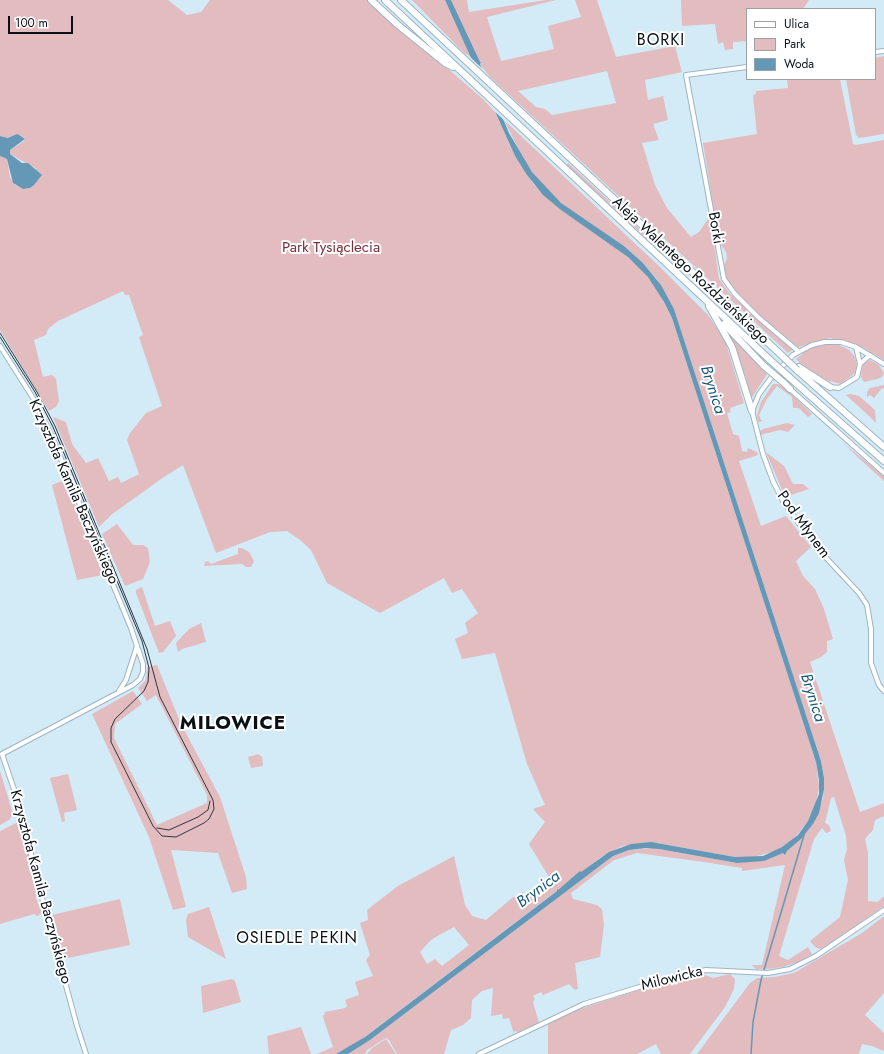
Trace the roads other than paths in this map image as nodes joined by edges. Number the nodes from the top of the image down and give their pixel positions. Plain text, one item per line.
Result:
1 (371, 0) edge
2 (385, 0) edge
3 (400, 0) edge
4 (405, 0) edge
5 (420, 18) junction
6 (746, 68) edge
7 (460, 70) junction
8 (702, 296) junction
9 (717, 318) junction
10 (0, 346) edge
11 (856, 347) junction
12 (798, 351) junction
13 (870, 355) junction
14 (860, 364) junction
15 (884, 364) edge
16 (798, 368) junction
17 (830, 387) joint
18 (790, 389) joint
19 (752, 411) junction
20 (884, 447) edge
21 (884, 461) edge
22 (884, 473) edge
23 (137, 644) junction
24 (884, 691) edge
25 (117, 693) junction
26 (884, 910) edge
27 (86, 1054) edge
28 (479, 1054) edge

1 - 7 highway
2 - 7 highway, Aleja Walentego Roździeńskiego
3 - 5 highway
4 - 5 highway
5 - 16 highway, Aleja Walentego Roździeńskiego, bridge
6 - 12 street, Borki
7 - 8 highway, Aleja Walentego Roździeńskiego
8 - 9 highway
8 - 21 highway, Aleja Walentego Roździeńskiego, bridge
9 - 18 highway, bridge
9 - 19 highway
10 - 23 street, Krzysztofa Kamila Baczyńskiego
11 - 12 street
11 - 13 street
11 - 14 street
12 - 19 street
13 - 14 street
13 - 15 street
14 - 17 street
16 - 17 highway
16 - 20 highway, Aleja Walentego Roździeńskiego
18 - 22 street
19 - 24 street, Pod Młynem
23 - 25 street
23 - 25 street, Krzysztofa Kamila Baczyńskiego
25 - 27 street, Krzysztofa Kamila Baczyńskiego
26 - 28 street, Milowicka

